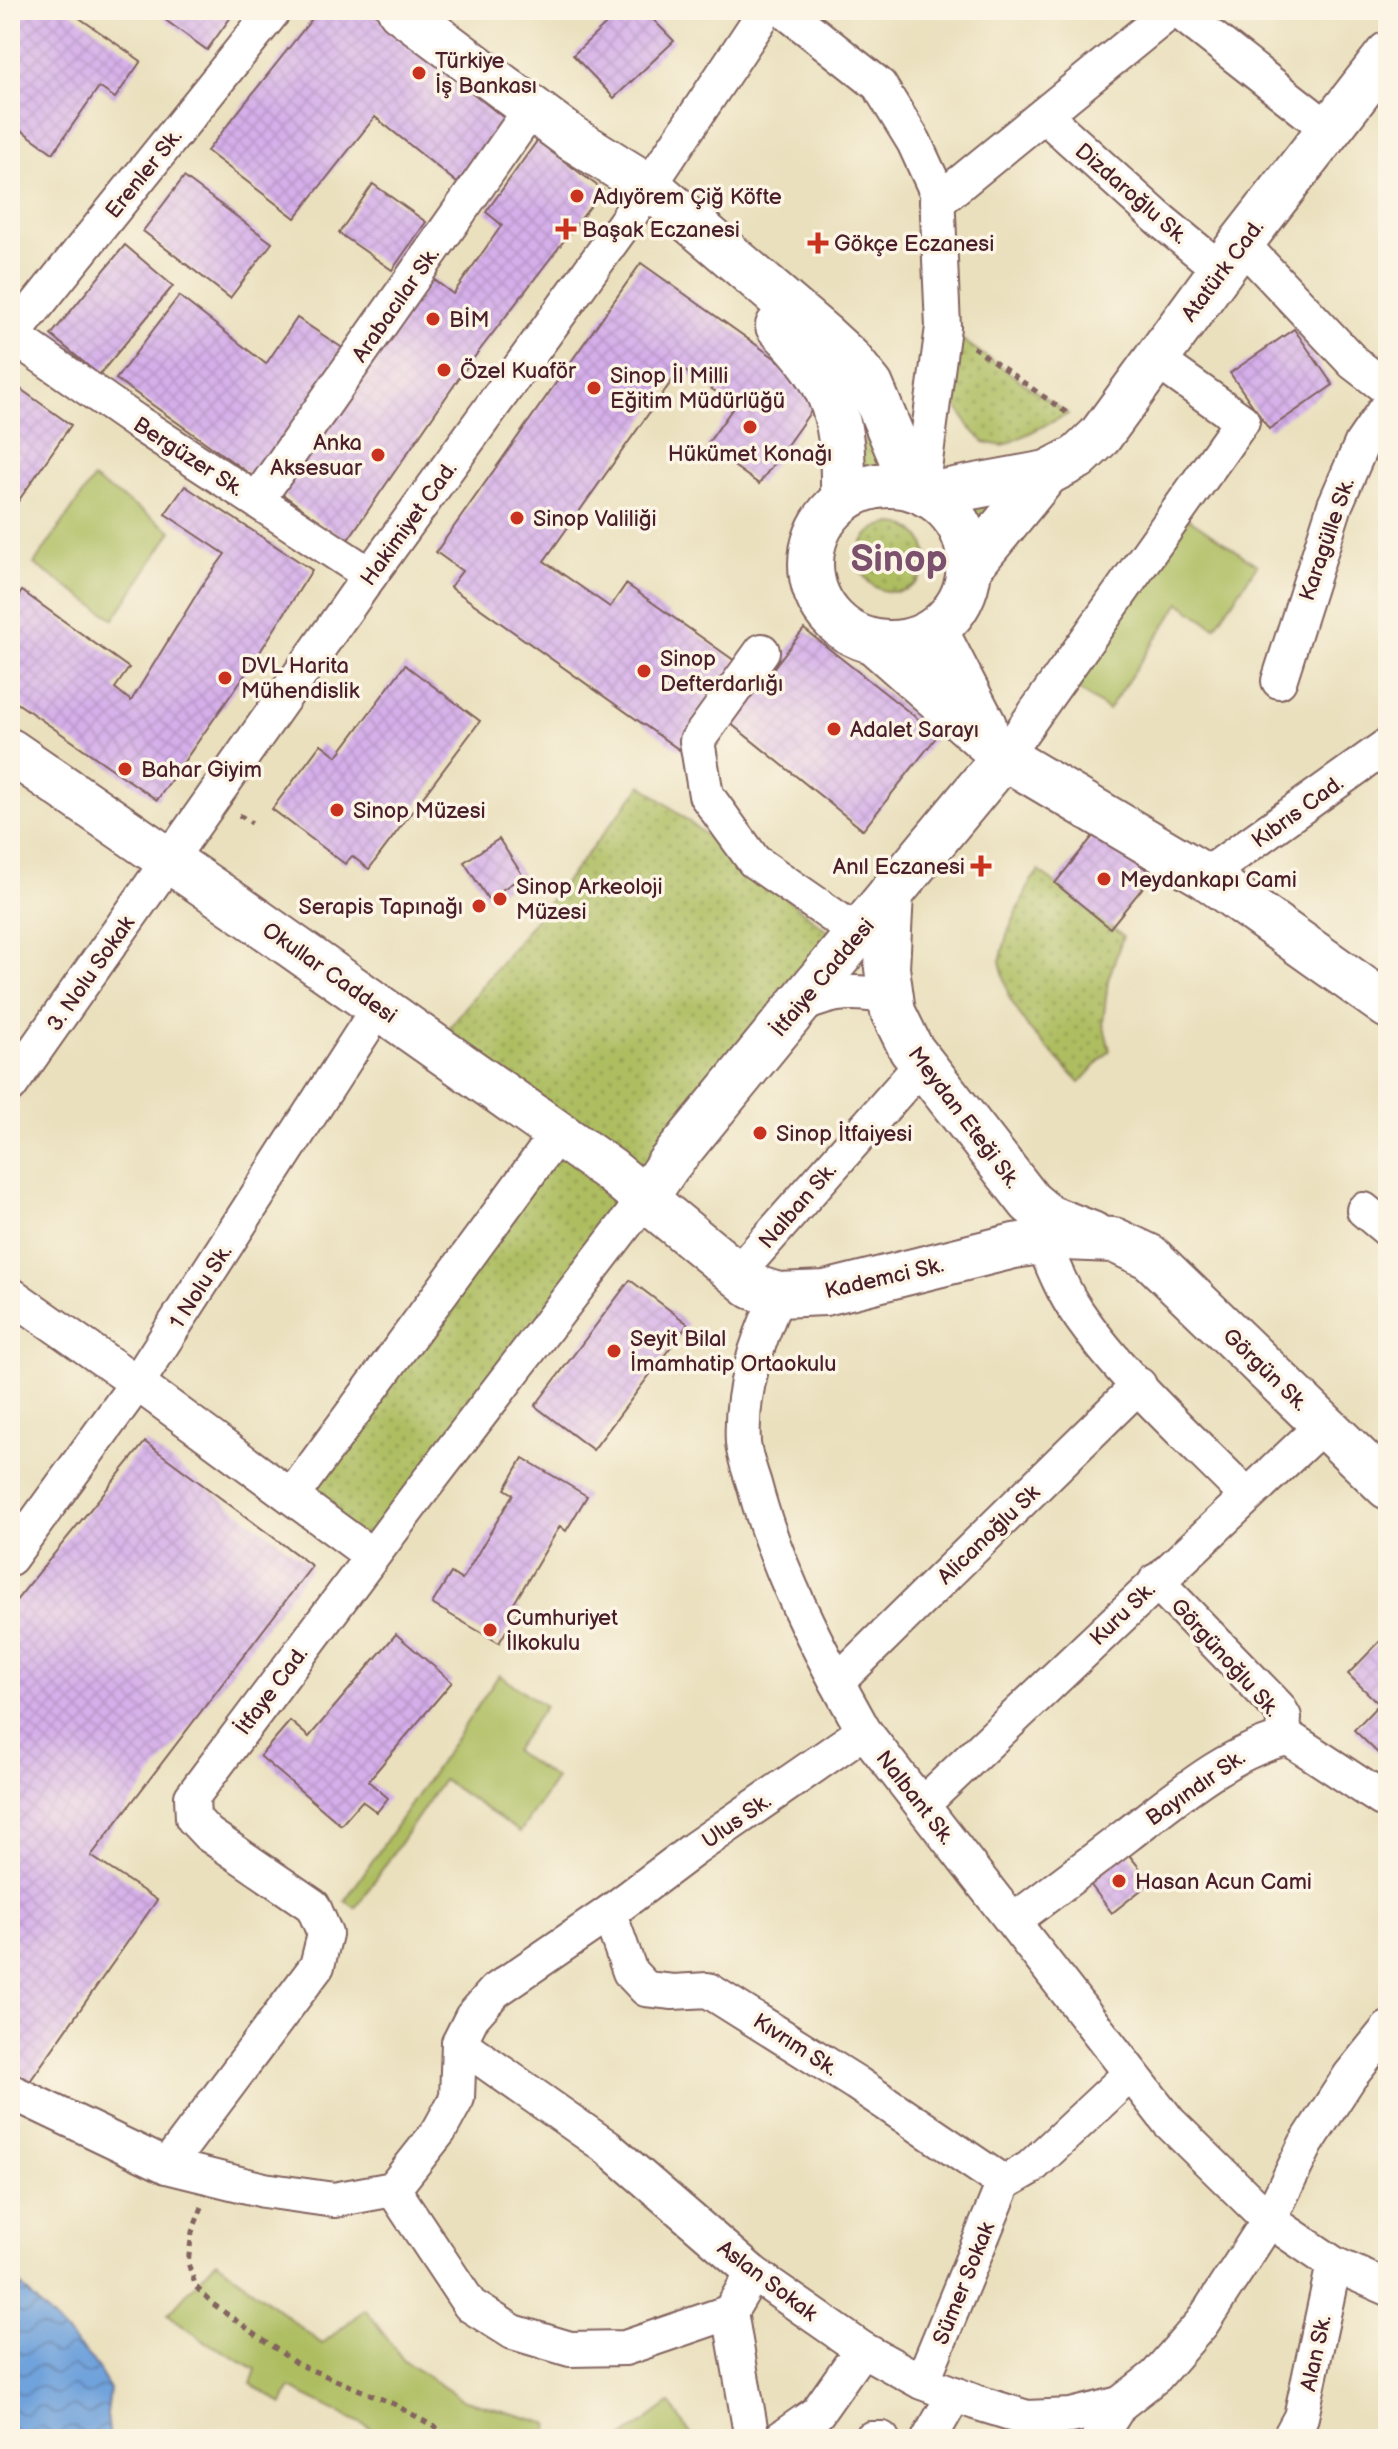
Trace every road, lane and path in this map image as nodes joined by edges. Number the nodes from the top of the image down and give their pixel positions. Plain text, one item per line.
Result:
1 (274, 10) edge
2 (400, 10) edge
3 (598, 10) edge
4 (766, 10) edge
5 (784, 10) edge
6 (1174, 10) edge
7 (611, 19) dead end
8 (1388, 54) edge
9 (532, 108) junction
10 (1044, 115) junction
11 (1331, 131) junction
12 (642, 198) junction
13 (937, 202) junction
14 (1231, 257) junction
15 (943, 327) junction
16 (11, 335) edge
17 (1155, 359) junction
18 (1388, 389) edge
19 (1388, 405) edge
20 (1100, 436) junction
21 (1047, 473) junction
22 (920, 492) junction
23 (257, 500) junction
24 (843, 500) junction
25 (968, 569) junction
26 (370, 575) junction
27 (935, 630) junction
28 (875, 643) junction
29 (762, 651) dead end
30 (1279, 681) dead end
31 (1388, 745) edge
32 (10, 751) edge
33 (1004, 757) junction
34 (169, 861) junction
35 (1205, 876) junction
36 (891, 893) junction
37 (858, 933) junction
38 (1388, 1006) edge
39 (379, 1007) junction
40 (797, 1007) junction
41 (893, 1010) junction
42 (922, 1064) junction
43 (10, 1086) edge
44 (558, 1133) junction
45 (644, 1200) junction
46 (1042, 1240) junction
47 (1132, 1248) junction
48 (736, 1275) junction
49 (10, 1294) edge
50 (778, 1295) junction
51 (137, 1383) junction
52 (1139, 1385) junction
53 (1324, 1424) junction
54 (1386, 1481) edge
55 (292, 1496) junction
56 (1247, 1496) junction
57 (372, 1556) junction
58 (10, 1558) edge
59 (1156, 1581) junction
60 (837, 1682) junction
61 (864, 1731) junction
62 (1283, 1739) junction
63 (1388, 1800) edge
64 (923, 1804) junction
65 (609, 1913) junction
66 (1013, 1921) junction
67 (1388, 2029) edge
68 (459, 2043) junction
69 (1130, 2074) junction
70 (10, 2091) edge
71 (167, 2166) junction
72 (214, 2177) junction
73 (1004, 2183) junction
74 (393, 2189) junction
75 (1269, 2220) junction
76 (1334, 2264) junction
77 (753, 2273) junction
78 (1388, 2288) edge
79 (730, 2312) junction
80 (862, 2349) junction
81 (922, 2382) junction
82 (955, 2394) junction
83 (1120, 2404) junction
84 (456, 2439) edge
85 (752, 2439) edge
86 (780, 2439) edge
87 (871, 2439) edge
88 (882, 2439) edge
89 (929, 2439) edge
90 (1098, 2439) edge
91 (1289, 2439) edge

1 - 16 street, Erenler Sk.
2 - 9 main road
3 - 7 path
4 - 12 street, Hakimiyet Cad.
5 - 13 street
6 - 10 street
6 - 11 street
8 - 11 main road, Atatürk Cad.
9 - 12 main road
9 - 23 street, Arabacılar Sk.
10 - 13 street
10 - 14 street, Dizdaroğlu Sk.
11 - 14 main road, Atatürk Cad.
12 - 22 main road
12 - 24 main road
12 - 26 street, Hakimiyet Cad.
13 - 15 street
14 - 17 main road, Atatürk Cad.
14 - 18 street, Dizdaroğlu Sk.
15 - 20 path
15 - 22 street
16 - 23 street, Bergüzer Sk.
17 - 20 main road, Atatürk Cad.
17 - 33 street
19 - 30 street, Karagülle Sk.
20 - 21 main road, Atatürk Cad.
21 - 22 main road
21 - 25 main road
22 - 24 main road
22 - 25 main road
23 - 26 street, Bergüzer Sk.
24 - 28 main road
25 - 27 main road
26 - 34 street, Hakimiyet Cad.
27 - 28 main road
27 - 33 main road
28 - 33 main road
29 - 37 street
31 - 35 street, Kıbrıs Cad.
32 - 34 main road, Okullar Caddesi
33 - 35 main road
33 - 36 main road, İtfaiye Caddesi
34 - 39 main road, Okullar Caddesi
34 - 43 street, 3. Nolu Sokak
35 - 38 main road
36 - 37 main road, İtfaiye Caddesi
36 - 41 main road, Meydan Eteği Sk.
37 - 40 main road, İtfaiye Caddesi
39 - 44 main road, Okullar Caddesi
39 - 51 street, 1 Nolu Sk.
40 - 41 street
40 - 45 main road, İtfaiye Caddesi
41 - 42 main road, Meydan Eteği Sk.
42 - 47 main road, Meydan Eteği Sk.
42 - 48 street, Nalban Sk.
44 - 45 main road, Okullar Caddesi
44 - 55 street
45 - 48 main road, Kademci Sk.
45 - 57 street, İtfaye Cad.
46 - 47 main road, Kademci Sk.
46 - 50 main road, Kademci Sk.
46 - 52 street
47 - 53 main road, Görgün Sk.
48 - 50 main road, Kademci Sk.
49 - 51 street
50 - 60 street, Nalbant Sk.
51 - 55 street
51 - 58 street, 1 Nolu Sk.
52 - 56 street
52 - 60 street, Alicanoğlu Sk
53 - 54 main road, Görgün Sk.
53 - 56 street, Kuru Sk.
55 - 57 street
56 - 59 street, Kuru Sk.
57 - 71 street, İtfaye Cad.
59 - 62 street, Görgünoğlu Sk.
59 - 64 street, Kuru Sk.
60 - 61 street, Nalbant Sk.
61 - 64 street, Nalbant Sk.
61 - 65 street, Ulus Sk.
62 - 63 street
62 - 66 street, Bayındır Sk.
64 - 66 street, Nalbant Sk.
65 - 68 street, Ulus Sk.
65 - 73 street, Kıvrım Sk.
66 - 69 street, Nalbant Sk.
67 - 75 street
68 - 74 street
68 - 77 street, Aslan Sokak
69 - 73 street
69 - 75 street, Nalbant Sk.
70 - 71 street
71 - 72 street
72 - 74 street
72 - 84 path
73 - 81 street, Sümer Sokak
74 - 79 street
75 - 76 street, Nalbant Sk.
75 - 83 street
76 - 78 street, Nalbant Sk.
76 - 91 street, Alan Sk.
77 - 79 street
77 - 80 street, Aslan Sokak
79 - 85 street
80 - 81 street, Aslan Sokak
80 - 86 street
81 - 82 street, Aslan Sokak
82 - 83 street, Aslan Sokak
82 - 89 street
83 - 90 street
87 - 88 street

